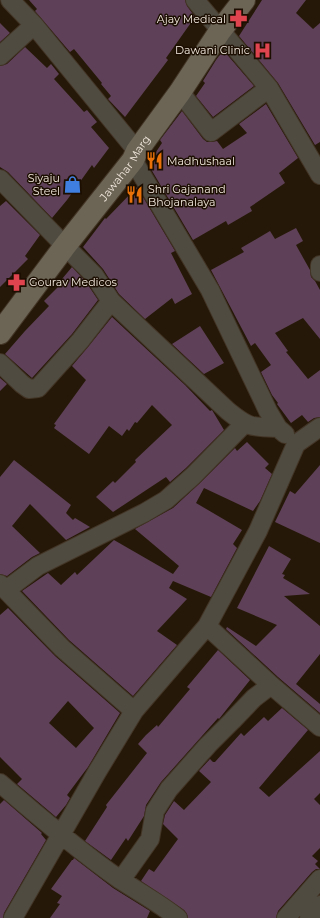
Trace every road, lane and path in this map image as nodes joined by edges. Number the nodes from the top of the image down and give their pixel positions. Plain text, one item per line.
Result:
1 (10, 0) edge
2 (195, 0) edge
3 (244, 0) edge
4 (34, 25) junction
5 (220, 31) junction
6 (0, 56) edge
7 (269, 88) junction
8 (180, 92) junction
9 (136, 155) junction
10 (320, 175) edge
11 (3, 187) edge
12 (65, 246) junction
13 (320, 265) edge
14 (320, 272) edge
15 (111, 301) junction
16 (0, 333) edge
17 (0, 363) edge
18 (244, 424) junction
19 (320, 427) edge
20 (278, 428) junction
21 (296, 444) junction
22 (2, 586) edge
23 (207, 626) junction
24 (271, 685) junction
25 (134, 711) junction
26 (320, 727) edge
27 (0, 783) edge
28 (60, 835) junction
29 (320, 879) edge
30 (121, 880) junction
31 (320, 906) edge
32 (157, 911) edge
33 (13, 918) edge
34 (178, 918) edge
35 (286, 918) edge
36 (309, 918) edge

1 - 4 street
2 - 5 street
3 - 5 main road, Jawahar Marg
4 - 6 street
4 - 9 street
5 - 7 street
5 - 8 main road, Jawahar Marg
7 - 8 street
7 - 10 street
8 - 9 main road, Jawahar Marg
9 - 12 main road, Jawahar Marg
9 - 20 street
11 - 12 street
12 - 15 street
12 - 16 main road, Jawahar Marg
13 - 14 street
15 - 17 street
15 - 18 street
18 - 20 street
18 - 22 street
19 - 21 street
20 - 21 street
21 - 23 street
22 - 25 street
23 - 24 street
23 - 25 street
24 - 26 street
24 - 30 street
25 - 28 street
27 - 28 street
28 - 30 street
28 - 33 street
29 - 35 street
30 - 32 street
31 - 36 street
32 - 34 street

